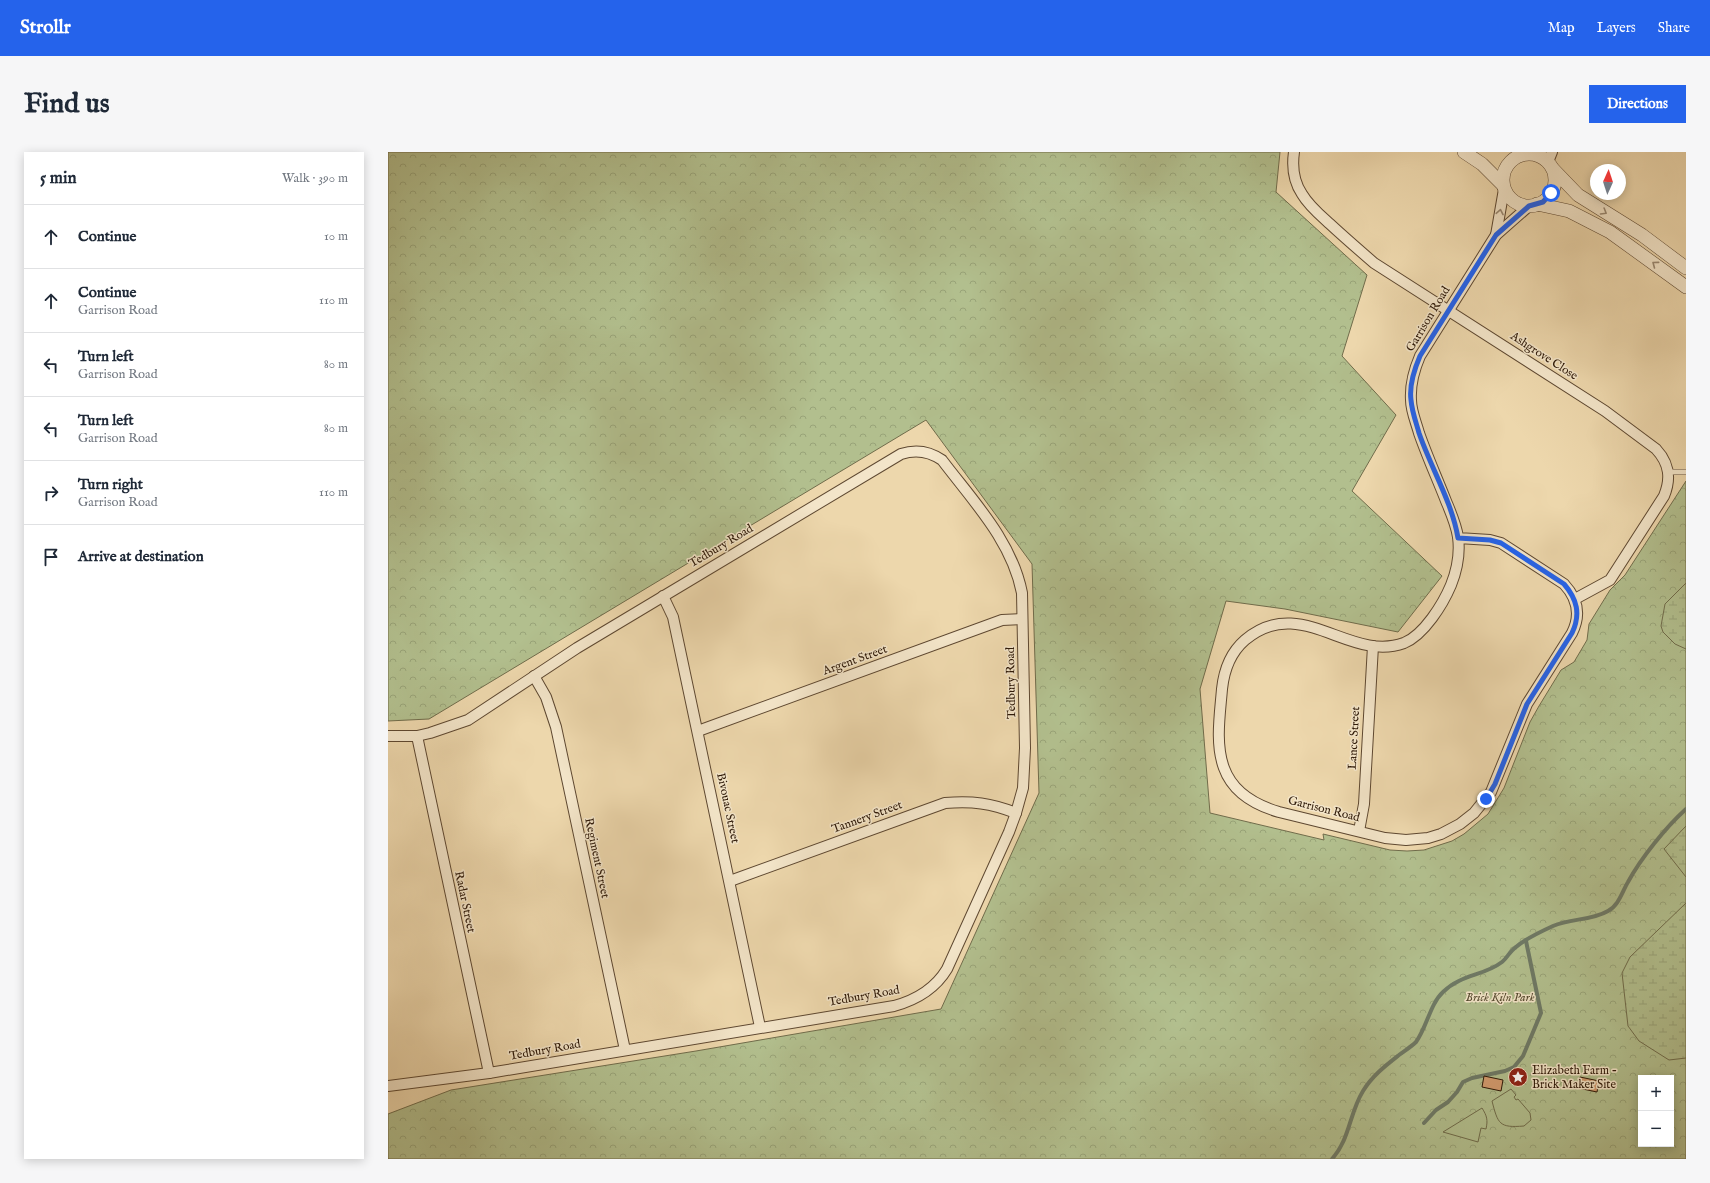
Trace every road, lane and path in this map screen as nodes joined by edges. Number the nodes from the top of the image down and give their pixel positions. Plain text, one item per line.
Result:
1 (1294, 152) edge
2 (1464, 152) edge
3 (1522, 153) edge
4 (1551, 161) edge
5 (1504, 187) junction
6 (1533, 205) junction
7 (1496, 235) junction
8 (1686, 268) edge
9 (1686, 287) edge
10 (1448, 310) junction
11 (1669, 472) junction
12 (1686, 472) edge
13 (1458, 538) junction
14 (663, 596) junction
15 (1575, 599) junction
16 (1022, 619) junction
17 (1373, 646) junction
18 (534, 676) junction
19 (698, 731) junction
20 (388, 736) edge
21 (417, 736) junction
22 (1016, 813) junction
23 (1359, 831) junction
24 (730, 881) junction
25 (760, 1027) junction
26 (624, 1050) junction
27 (488, 1073) junction
28 (388, 1086) edge

1 - 10 street, Ashgrove Close
2 - 5 street
3 - 4 street
3 - 5 street
4 - 6 street
4 -> 8 street
5 - 6 street
7 -> 5 street, Garrison Road
6 - 7 street, Garrison Road
9 -> 6 street
7 - 10 street, Garrison Road
10 - 11 street, Ashgrove Close
10 - 13 street, Garrison Road
11 - 12 lane
11 - 15 street
13 - 15 street
13 - 17 street, Garrison Road
14 - 16 street, Tedbury Road
14 - 18 street, Tedbury Road
14 - 19 street, Bivouac Street
15 - 23 street, Garrison Road
16 - 19 street, Argent Street
16 - 22 street, Tedbury Road
17 - 23 street, Lance Street
17 - 23 street, Garrison Road
18 - 21 street, Tedbury Road
18 - 26 street, Regiment Street
19 - 24 street, Bivouac Street
20 - 21 street, Tedbury Road
21 - 27 street, Radar Street
22 - 24 street, Tannery Street
22 - 25 street, Tedbury Road
24 - 25 street, Bivouac Street
25 - 26 street, Tedbury Road
26 - 27 street, Tedbury Road
27 - 28 street, Tedbury Road

